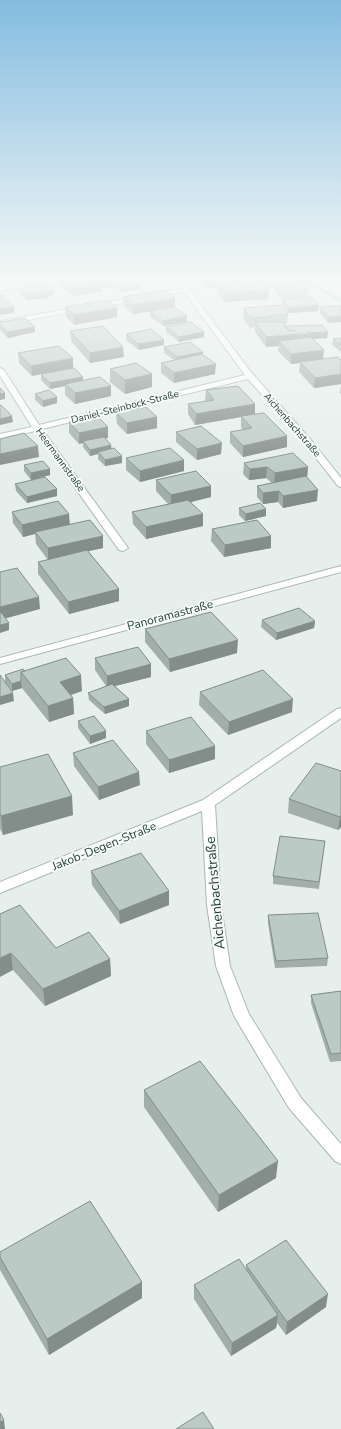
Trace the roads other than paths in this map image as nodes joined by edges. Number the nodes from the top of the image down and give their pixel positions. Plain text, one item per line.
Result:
1 (227, 346) edge
2 (0, 370) edge
3 (250, 376) junction
4 (37, 428) junction
5 (0, 437) edge
6 (341, 484) edge
7 (123, 548) dead end
8 (341, 569) edge
9 (0, 661) edge
10 (341, 712) edge
11 (208, 804) junction
12 (0, 888) edge
13 (341, 1156) edge

1 - 3 street, Aichenbachstraße
2 - 4 street, Heermannstraße
3 - 4 street, Daniel-Steinbock-Straße
3 - 6 street, Aichenbachstraße
4 - 5 street, Daniel-Steinbock-Straße
4 - 7 street, Heermannstraße
8 - 9 street, Panoramastraße
10 - 11 street
11 - 12 street, Jakob-Degen-Straße
11 - 13 street, Aichenbachstraße

